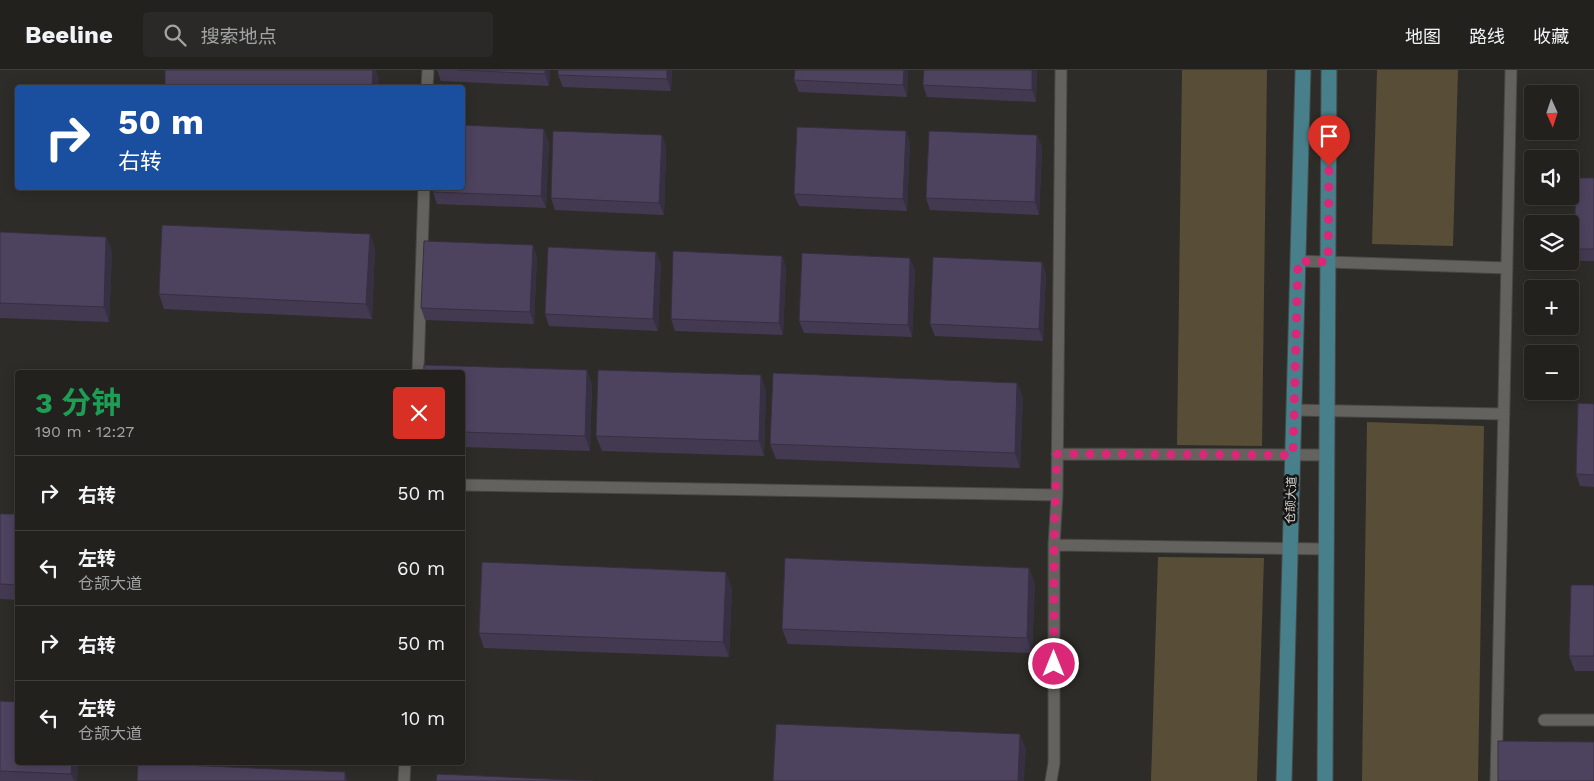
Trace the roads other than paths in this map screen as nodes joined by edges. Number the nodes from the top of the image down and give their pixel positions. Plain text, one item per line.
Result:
1 (428, 70) edge
2 (1061, 70) edge
3 (1303, 70) edge
4 (1329, 70) edge
5 (1510, 70) edge
6 (427, 85) edge
7 (424, 190) edge
8 (1298, 261) junction
9 (1328, 262) junction
10 (1507, 268) junction
11 (418, 370) edge
12 (1294, 410) junction
13 (1327, 411) junction
14 (1504, 414) junction
15 (1057, 454) junction
16 (1293, 455) junction
17 (1327, 456) junction
18 (465, 485) edge
19 (1057, 495) junction
20 (1054, 545) junction
21 (1290, 549) junction
22 (1326, 549) junction
23 (1544, 720) dead end
24 (1594, 720) edge
25 (405, 765) edge
26 (404, 781) edge
27 (1051, 781) edge
28 (1284, 781) edge
29 (1325, 781) edge
30 (1496, 781) edge

1 - 6 lane
2 - 15 lane
3 - 8 main road, 仓颉大道
4 - 9 main road
5 - 10 lane
7 - 11 lane
8 - 9 lane
8 - 12 main road, 仓颉大道
9 - 10 lane
9 - 13 main road
10 - 14 lane
12 - 13 lane
12 - 16 main road, 仓颉大道
13 - 14 lane
13 - 17 main road
14 - 30 lane
15 - 16 lane
15 - 19 lane
16 - 17 lane
16 - 21 main road, 仓颉大道
17 - 22 main road
18 - 19 lane
19 - 20 lane
20 - 21 lane
20 - 27 lane
21 - 22 lane
21 - 28 main road, 仓颉大道
22 - 29 main road
23 - 24 lane
25 - 26 lane

